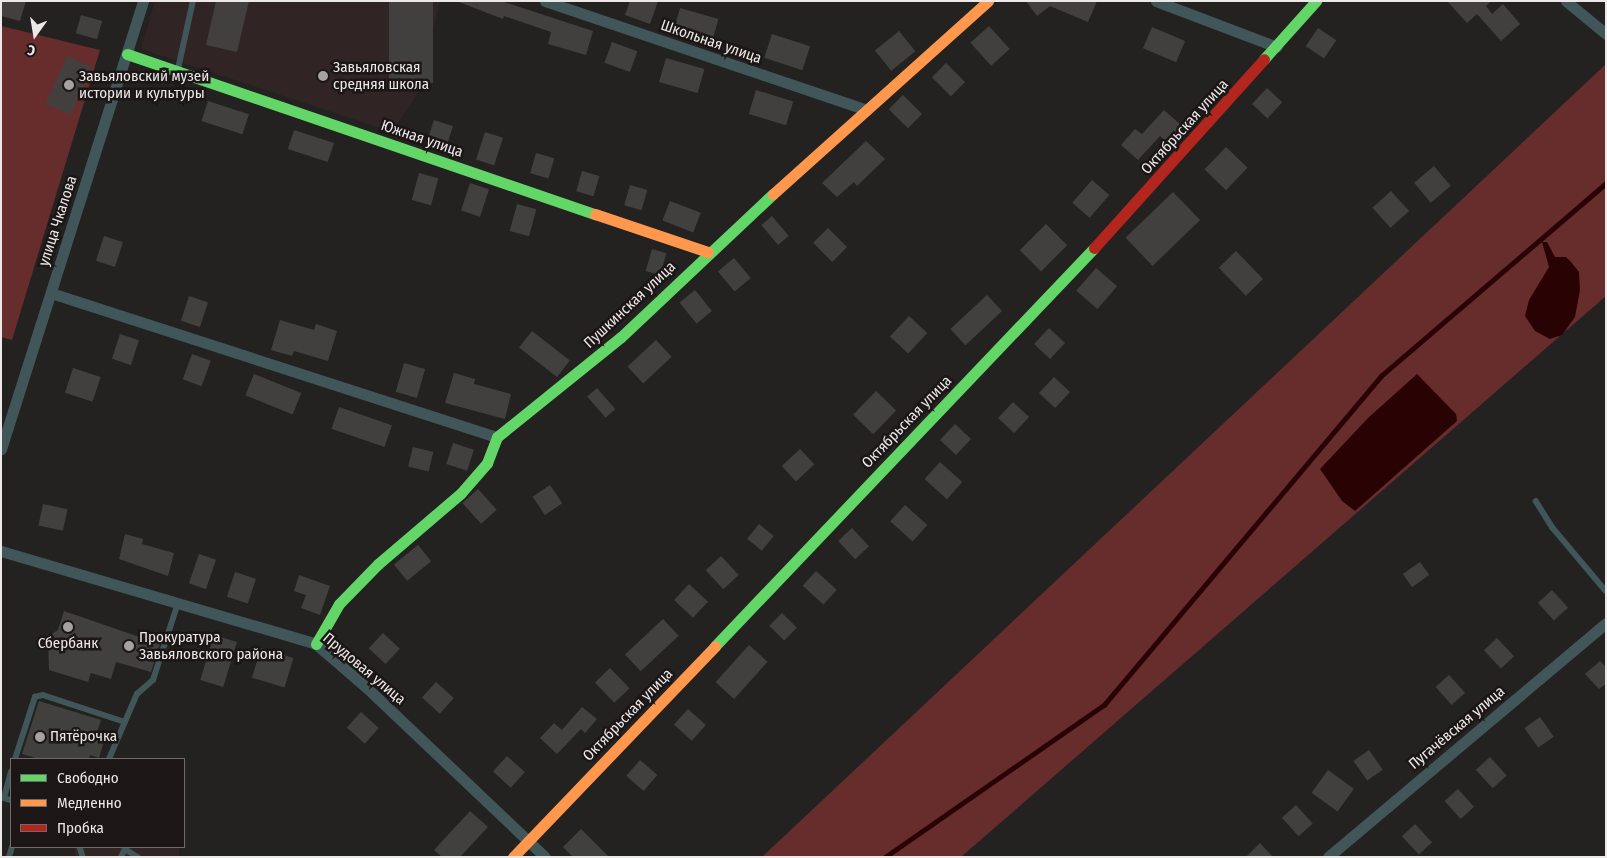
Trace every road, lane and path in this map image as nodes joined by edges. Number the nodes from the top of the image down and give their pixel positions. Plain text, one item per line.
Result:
1 (143, 1) edge
2 (193, 1) edge
3 (545, 1) edge
4 (988, 1) edge
5 (1156, 1) edge
6 (1316, 1) edge
7 (1566, 1) edge
8 (1606, 34) edge
9 (1277, 47) junction
10 (127, 54) junction
11 (177, 71) junction
12 (867, 110) junction
13 (708, 252) junction
14 (51, 293) junction
15 (497, 436) junction
16 (1, 449) edge
17 (1536, 501) dead end
18 (1, 551) edge
19 (1606, 591) edge
20 (178, 603) junction
21 (1606, 623) edge
22 (316, 644) junction
23 (125, 722) junction
24 (15, 758) edge
25 (109, 758) edge
26 (10, 775) edge
27 (3, 797) edge
28 (528, 842) junction
29 (121, 857) edge
30 (138, 857) edge
31 (513, 857) edge
32 (545, 857) edge
33 (1328, 857) edge

1 - 10 street, улица Чкалова
2 - 11 lane
3 - 12 street, Школьная улица
4 - 12 street, Пушкинская улица
5 - 9 street
6 - 9 street, Октябрьская улица
7 - 8 street
9 - 28 street, Октябрьская улица
10 - 11 street, Южная улица
10 - 14 street, улица Чкалова
11 - 13 street, Южная улица
12 - 13 street, Пушкинская улица
13 - 15 street, Пушкинская улица
14 - 15 street
14 - 16 street, улица Чкалова
15 - 22 street
17 - 19 lane
18 - 20 street, Прудовая улица
20 - 22 street, Прудовая улица
20 - 23 lane
21 - 33 street, Пугачёвская улица
22 - 28 street, Прудовая улица
23 - 24 lane
23 - 25 lane
26 - 27 lane
28 - 31 street, Октябрьская улица
28 - 32 street, Прудовая улица
29 - 30 lane

